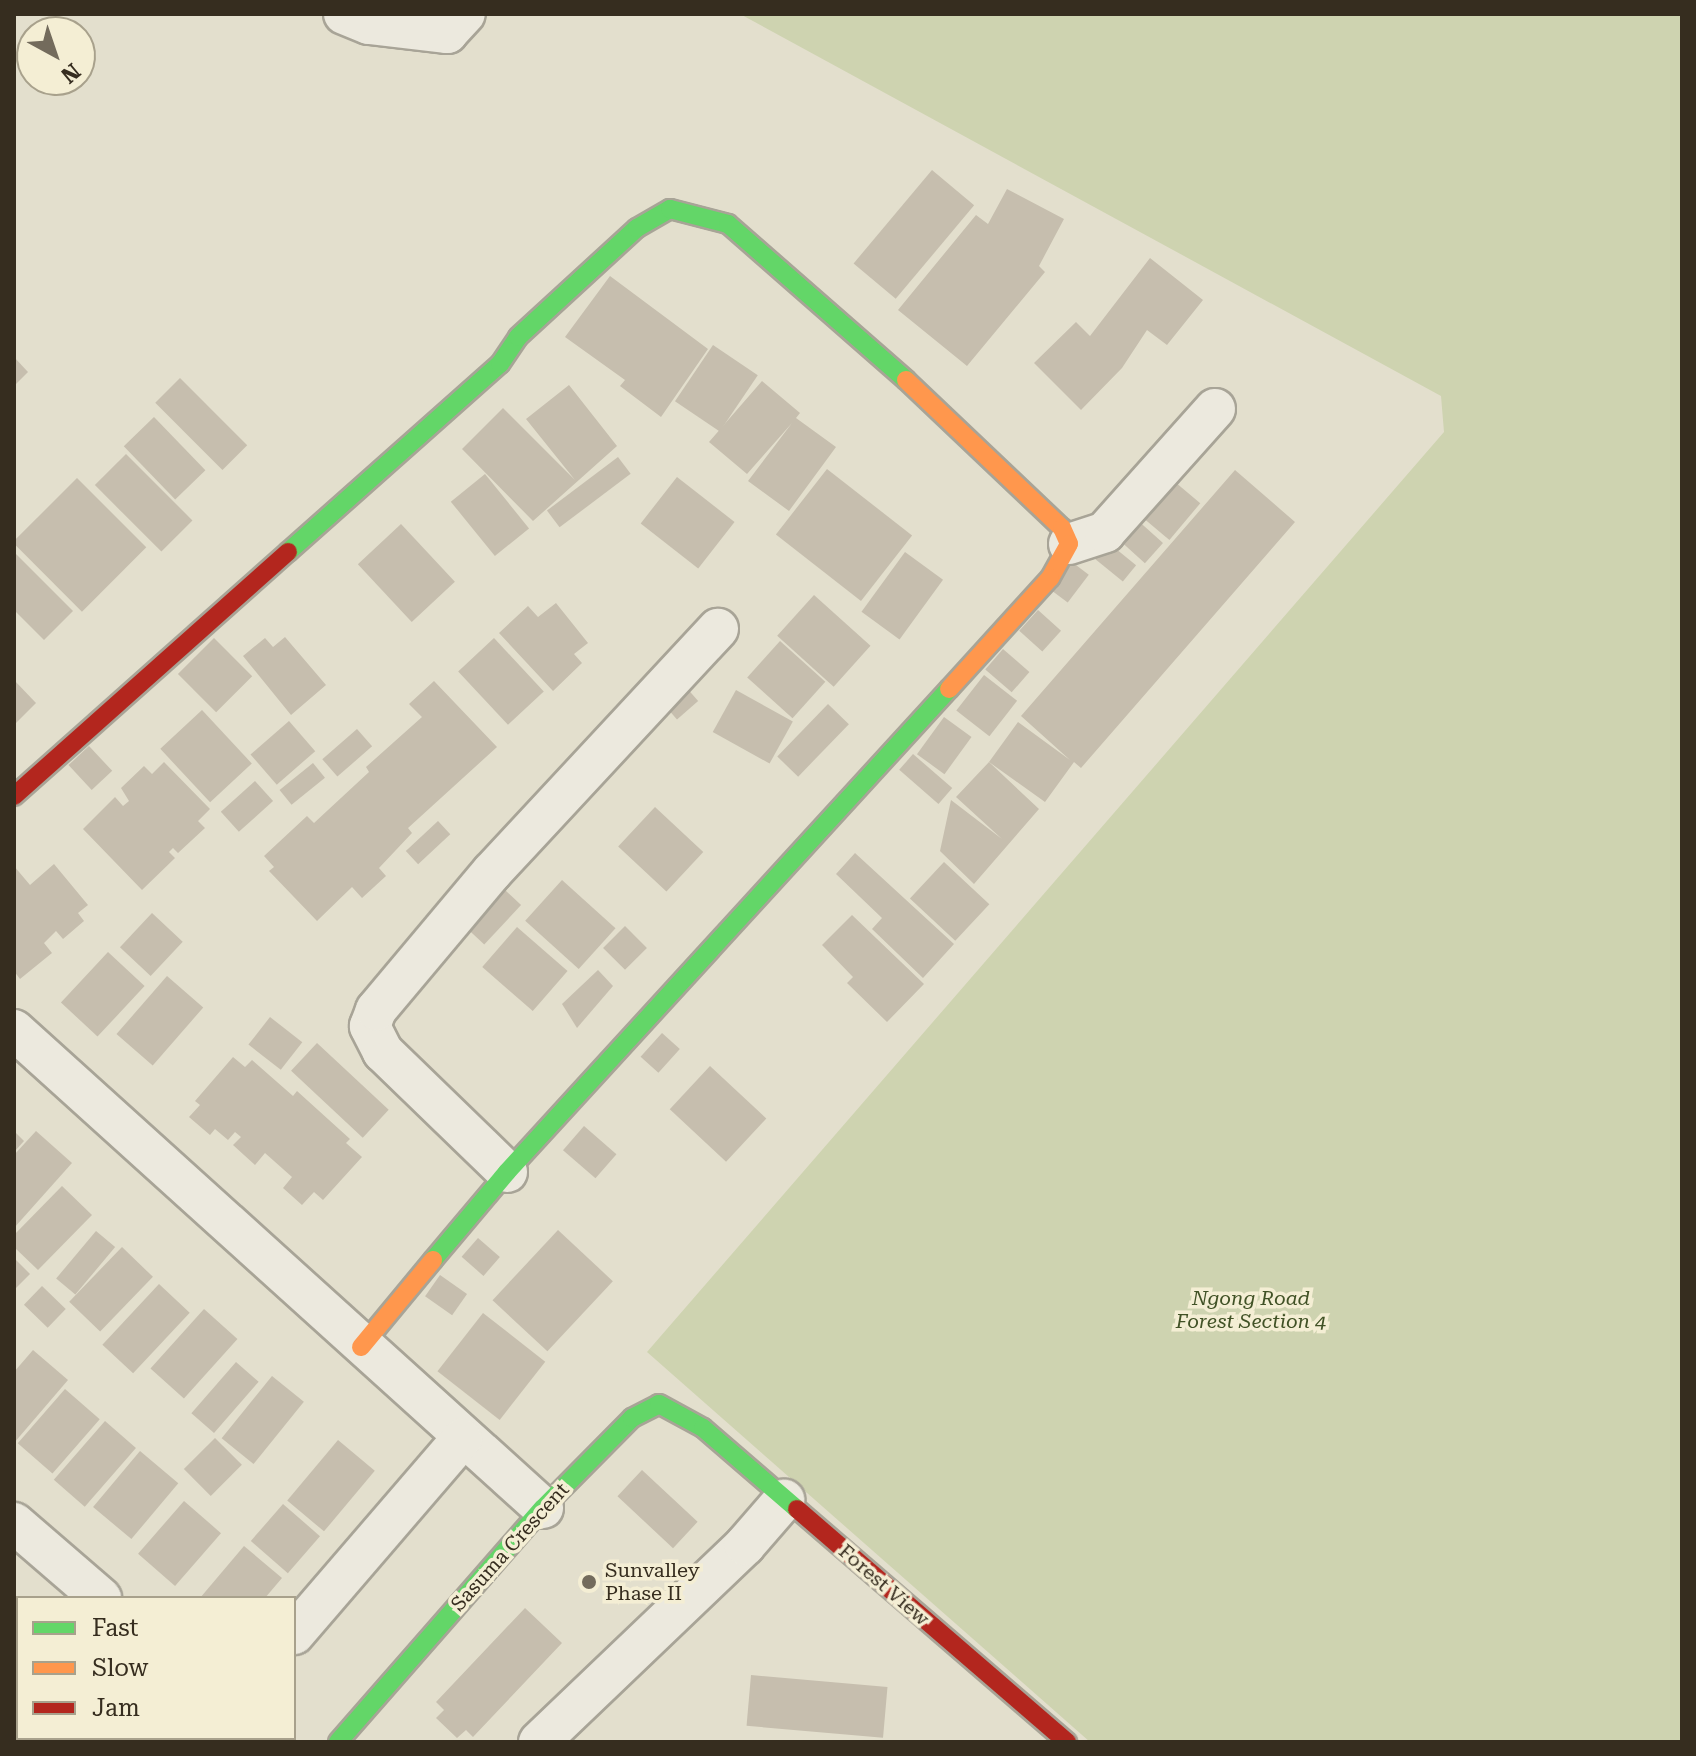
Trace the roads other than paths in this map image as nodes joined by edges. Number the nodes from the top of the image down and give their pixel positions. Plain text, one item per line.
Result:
1 (344, 14) edge
2 (465, 14) edge
3 (1215, 409) dead end
4 (1069, 544) junction
5 (718, 629) dead end
6 (14, 796) edge
7 (14, 1030) edge
8 (507, 1172) junction
9 (361, 1347) junction
10 (703, 1428) joint
11 (462, 1439) junction
12 (784, 1500) junction
13 (543, 1508) junction
14 (14, 1523) edge
15 (99, 1596) edge
16 (296, 1632) edge
17 (338, 1742) edge
18 (539, 1742) edge
19 (1067, 1742) edge

1 - 2 street
3 - 4 street
4 - 6 street
4 - 8 street
5 - 8 street
7 - 9 street
8 - 9 street
9 - 11 street
10 - 12 street, Forest View
10 - 13 street, Sasuma Crescent
11 - 13 street
11 - 16 street
12 - 18 street
12 - 19 street, Forest View
13 - 17 street, Sasuma Crescent
14 - 15 street

